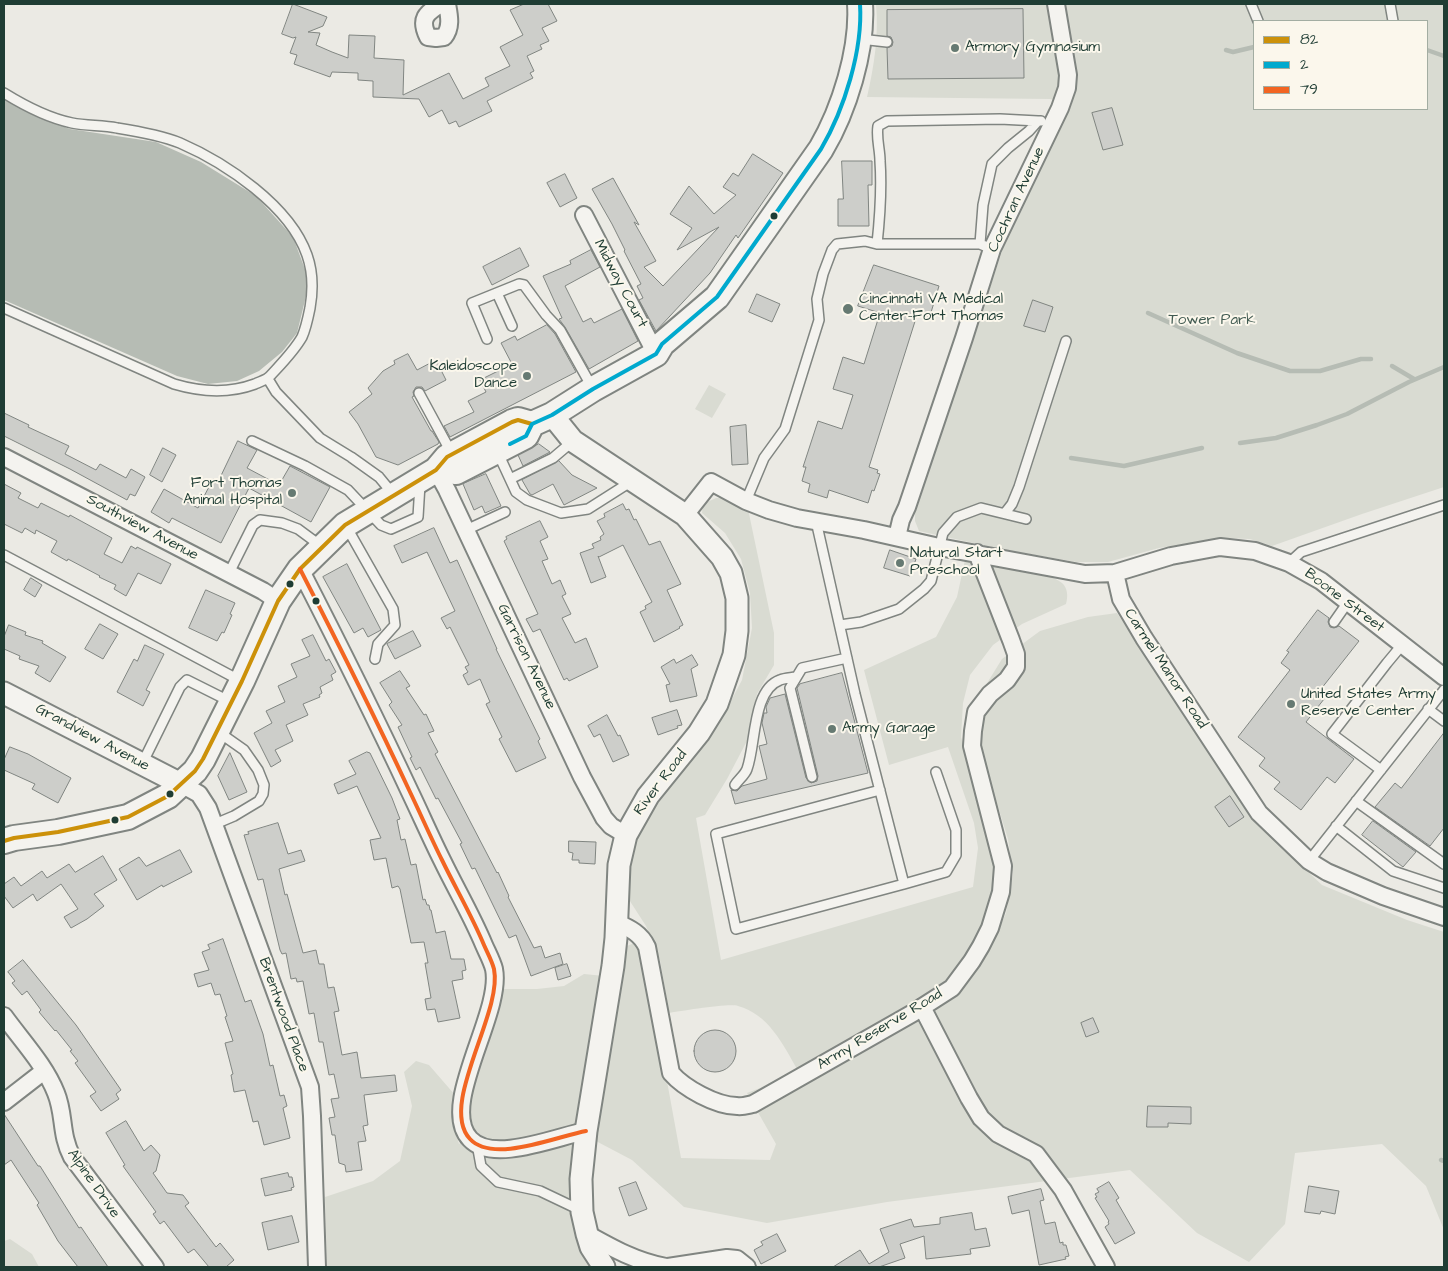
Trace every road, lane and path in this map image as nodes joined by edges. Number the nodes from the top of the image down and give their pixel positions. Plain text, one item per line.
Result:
1 (441, 4) edge
2 (447, 4) edge
3 (860, 4) edge
4 (1056, 4) edge
5 (1251, 4) edge
6 (1390, 4) edge
7 (1258, 20) edge
8 (1392, 20) edge
9 (858, 39) junction
10 (887, 42) dead end
11 (4, 93) edge
12 (1046, 121) junction
13 (584, 215) dead end
14 (877, 244) junction
15 (986, 247) junction
16 (497, 293) junction
17 (4, 308) edge
18 (512, 326) dead end
19 (487, 338) dead end
20 (1066, 341) dead end
21 (656, 354) junction
22 (268, 378) junction
23 (593, 389) junction
24 (419, 393) dead end
25 (542, 419) junction
26 (252, 441) dead end
27 (573, 441) junction
28 (497, 451) junction
29 (4, 457) edge
30 (436, 468) junction
31 (510, 479) junction
32 (632, 480) junction
33 (394, 496) junction
34 (746, 501) junction
35 (1444, 505) edge
36 (368, 511) junction
37 (505, 512) dead end
38 (1005, 514) junction
39 (685, 515) junction
40 (1026, 519) dead end
41 (816, 521) junction
42 (346, 525) junction
43 (466, 530) junction
44 (897, 537) junction
45 (322, 547) junction
46 (939, 547) junction
47 (977, 553) junction
48 (4, 555) edge
49 (1289, 563) junction
50 (300, 569) junction
51 (1115, 573) junction
52 (229, 574) junction
53 (278, 601) junction
54 (1348, 602) junction
55 (1334, 622) dead end
56 (840, 625) junction
57 (1402, 645) junction
58 (847, 658) junction
59 (375, 660) dead end
60 (1442, 674) edge
61 (796, 677) junction
62 (242, 681) junction
63 (1444, 690) edge
64 (4, 693) edge
65 (231, 702) junction
66 (1428, 709) junction
67 (1444, 721) edge
68 (217, 730) junction
69 (142, 764) junction
70 (1381, 770) junction
71 (936, 772) dead end
72 (812, 777) dead end
73 (181, 784) junction
74 (735, 784) dead end
75 (880, 790) junction
76 (1356, 801) junction
77 (215, 824) junction
78 (1336, 826) junction
79 (626, 835) junction
80 (4, 841) edge
81 (1310, 861) junction
82 (1444, 864) edge
83 (904, 884) junction
84 (1444, 888) edge
85 (1444, 917) edge
86 (617, 923) junction
87 (922, 1007) junction
88 (4, 1016) edge
89 (44, 1071) junction
90 (4, 1102) edge
91 (586, 1131) junction
92 (477, 1144) junction
93 (582, 1212) junction
94 (587, 1234) junction
95 (155, 1267) edge
96 (317, 1267) edge
97 (604, 1267) edge
98 (667, 1267) edge
99 (747, 1267) edge
100 (1106, 1267) edge

1 - 2 street
3 - 9 main road
4 - 12 street, Cochran Avenue
5 - 7 lane
6 - 8 lane
9 - 10 lane
9 - 21 main road
11 - 22 lane
12 - 14 lane
12 - 15 street, Cochran Avenue
12 - 15 lane
13 - 21 street, Midway Court
14 - 15 lane
14 - 34 lane
15 - 44 street, Cochran Avenue
16 - 18 lane
16 - 19 lane
16 - 23 lane
17 - 22 lane
20 - 38 lane
21 - 23 main road
22 - 33 lane
23 - 25 main road
24 - 30 lane
25 - 27 street, River Road
25 - 28 main road
25 - 30 main road
26 - 36 lane
27 - 31 lane
27 - 32 street, River Road
28 - 30 main road
28 - 31 lane
29 - 52 street, Southview Avenue
30 - 33 main road
30 - 36 lane
30 - 43 street, Garrison Avenue
31 - 32 lane
32 - 39 street, River Road
33 - 36 main road
34 - 39 street
34 - 41 street
35 - 49 lane
36 - 42 main road
37 - 43 lane
38 - 40 lane
38 - 46 lane
39 - 79 street, River Road
41 - 44 street
41 - 56 lane
42 - 45 main road
42 - 59 lane
43 - 79 street, Garrison Avenue
44 - 46 street
45 - 50 main road
45 - 52 lane
46 - 47 street
46 - 56 lane
47 - 51 street
47 - 87 street, Army Reserve Road
48 - 62 lane
49 - 51 street, Boone Street
49 - 54 street, Boone Street
50 - 53 main road
50 - 92 street
51 - 81 street, Carmel Manor Road
52 - 53 street, Southview Avenue
53 - 62 main road
54 - 55 lane
54 - 57 street, Boone Street
56 - 58 lane
57 - 60 street, Boone Street
57 - 70 lane
58 - 61 lane
58 - 75 lane
61 - 72 lane
61 - 74 lane
62 - 65 main road
63 - 66 lane
64 - 69 street, Grandview Avenue
65 - 68 main road
65 - 69 lane
66 - 67 lane
66 - 70 lane
68 - 73 main road
68 - 77 lane
69 - 73 street, Grandview Avenue
70 - 76 lane
71 - 83 lane
73 - 77 street, Brentwood Place
73 - 80 main road
75 - 83 lane
75 - 83 lane
76 - 78 lane
76 - 82 lane
77 - 96 street, Brentwood Place
78 - 81 lane
78 - 84 lane
79 - 86 street, River Road
81 - 85 street, Carmel Manor Road
86 - 87 street, Army Reserve Road
86 - 91 street, River Road
87 - 100 street
88 - 89 street, Alpine Drive
89 - 90 street
89 - 95 street, Alpine Drive
91 - 92 street
91 - 93 street, River Road
92 - 93 lane
93 - 94 street, River Road
94 - 97 street, River Road
94 - 98 street
98 - 99 street

